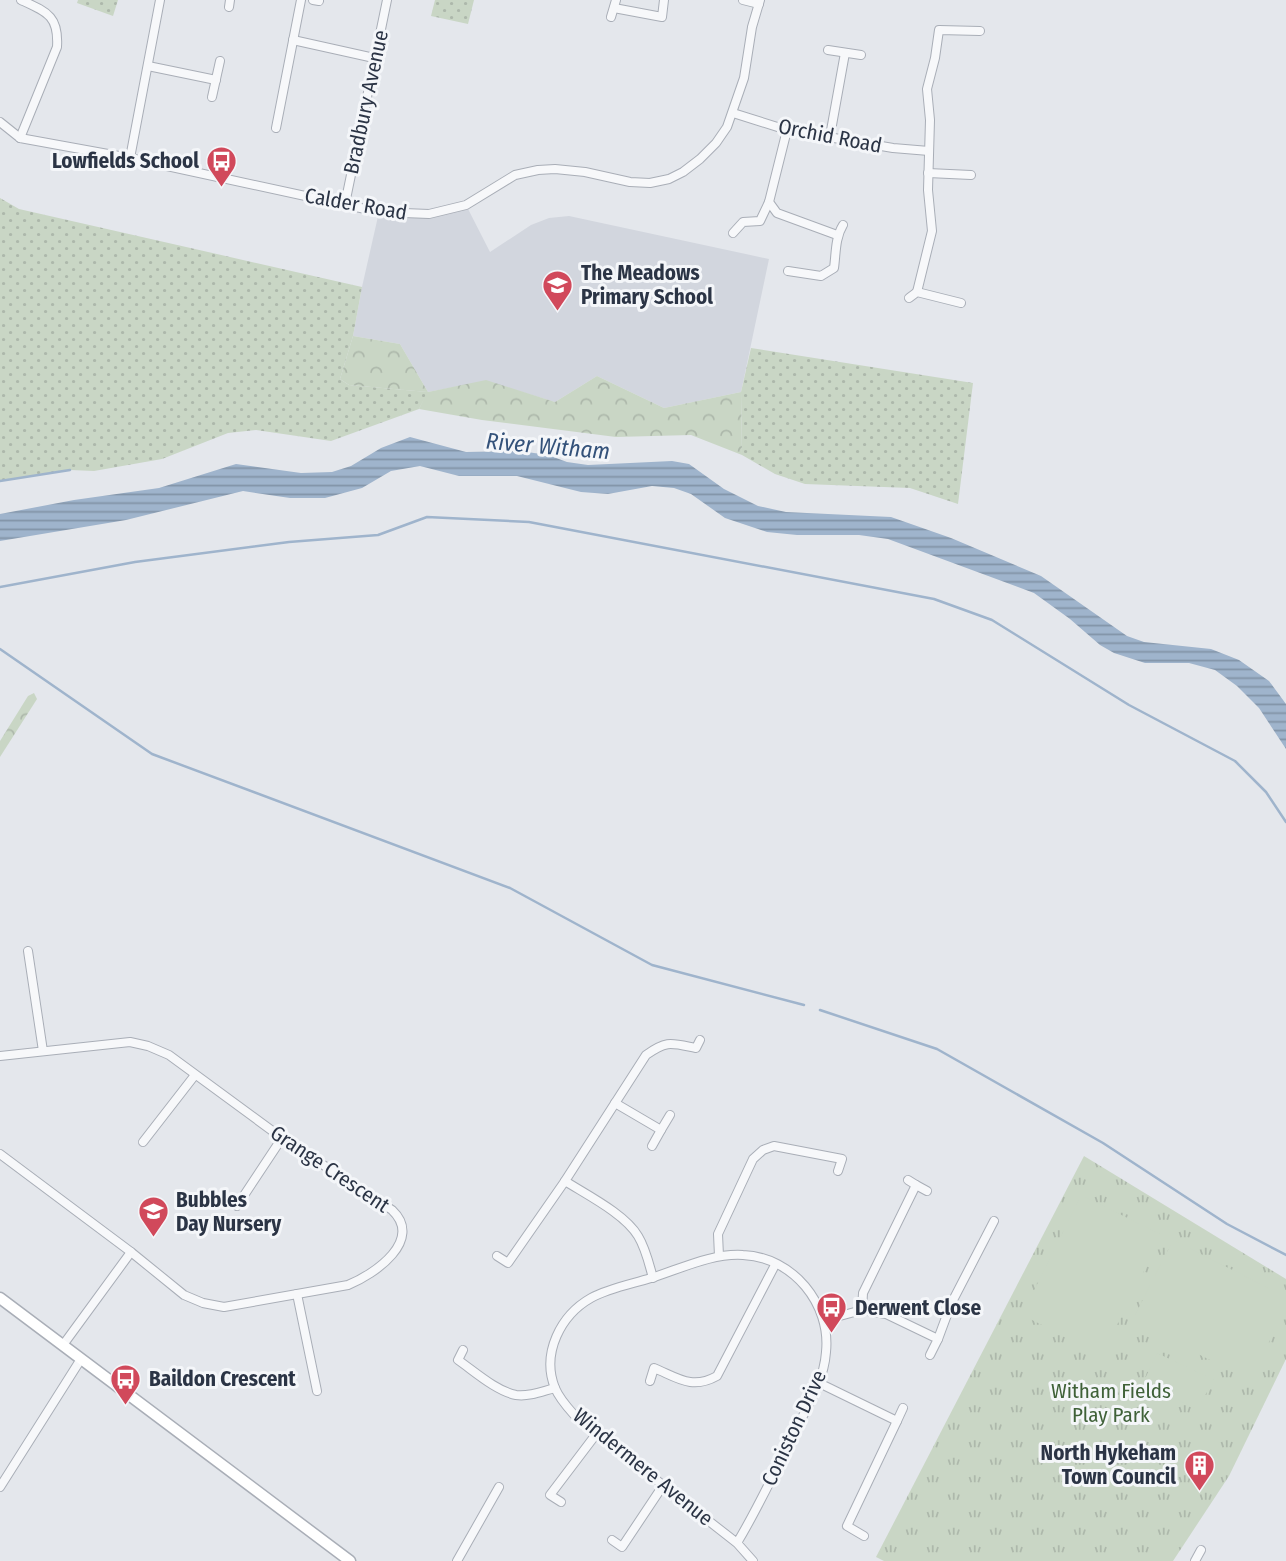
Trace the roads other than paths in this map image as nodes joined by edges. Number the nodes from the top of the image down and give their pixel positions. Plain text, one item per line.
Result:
1 (21, 0) edge
2 (160, 0) edge
3 (301, 0) edge
4 (387, 0) edge
5 (664, 0) edge
6 (743, 0) edge
7 (759, 2) edge
8 (614, 8) edge
9 (929, 29) dead end
10 (939, 30) junction
11 (980, 31) dead end
12 (293, 40) junction
13 (828, 50) dead end
14 (845, 52) junction
15 (860, 55) dead end
16 (374, 58) junction
17 (220, 61) dead end
18 (148, 66) junction
19 (216, 80) junction
20 (212, 97) dead end
21 (733, 113) junction
22 (0, 122) edge
23 (276, 128) dead end
24 (787, 130) junction
25 (831, 136) junction
26 (20, 138) junction
27 (929, 151) junction
28 (130, 158) junction
29 (928, 173) junction
30 (971, 175) dead end
31 (769, 202) junction
32 (345, 204) junction
33 (843, 225) dead end
34 (733, 233) dead end
35 (837, 235) junction
36 (788, 271) dead end
37 (917, 292) junction
38 (909, 298) dead end
39 (961, 303) dead end
40 (28, 951) dead end
41 (700, 1040) dead end
42 (43, 1051) junction
43 (0, 1056) edge
44 (195, 1075) junction
45 (615, 1103) junction
46 (670, 1115) dead end
47 (661, 1130) junction
48 (282, 1138) junction
49 (143, 1142) dead end
50 (652, 1146) dead end
51 (0, 1154) edge
52 (838, 1171) dead end
53 (908, 1180) dead end
54 (565, 1181) junction
55 (916, 1185) junction
56 (927, 1191) dead end
57 (237, 1206) dead end
58 (994, 1221) dead end
59 (131, 1252) junction
60 (497, 1256) dead end
61 (719, 1256) junction
62 (775, 1265) junction
63 (653, 1278) junction
64 (298, 1294) junction
65 (0, 1298) edge
66 (862, 1310) junction
67 (825, 1320) junction
68 (939, 1339) junction
69 (63, 1345) junction
70 (463, 1350) dead end
71 (930, 1355) dead end
72 (81, 1359) junction
73 (650, 1381) dead end
74 (819, 1383) junction
75 (555, 1388) junction
76 (317, 1391) dead end
77 (903, 1408) dead end
78 (897, 1421) junction
79 (597, 1433) junction
80 (664, 1484) junction
81 (0, 1487) edge
82 (499, 1487) dead end
83 (542, 1489) dead end
84 (550, 1494) junction
85 (561, 1502) dead end
86 (864, 1536) dead end
87 (612, 1540) dead end
88 (737, 1543) junction
89 (622, 1547) junction
90 (1201, 1550) dead end
91 (630, 1554) dead end
92 (350, 1561) edge
93 (457, 1561) edge
94 (753, 1561) edge
95 (1195, 1561) edge

1 - 26 street
2 - 18 street
3 - 12 street
4 - 16 street, Bradbury Avenue
5 - 8 street
6 - 7 street
7 - 21 street, Calder Road
9 - 10 street
10 - 11 street
10 - 27 street
12 - 16 street
12 - 23 street
13 - 14 street
14 - 15 street
14 - 25 street
16 - 32 street, Bradbury Avenue
17 - 19 street
18 - 19 street
18 - 28 street
19 - 20 street
21 - 24 street, Orchid Road
21 - 32 street, Calder Road
22 - 26 street, Calder Road
24 - 25 street, Orchid Road
24 - 31 street
25 - 27 street, Orchid Road
26 - 28 street, Calder Road
27 - 29 street
28 - 32 street, Calder Road
29 - 30 street
29 - 37 street
31 - 34 street
31 - 35 street
33 - 35 street
35 - 36 street
37 - 38 street
37 - 39 street
40 - 42 street
41 - 45 street
42 - 43 street, Grange Crescent
42 - 44 street, Grange Crescent
44 - 48 street, Grange Crescent
44 - 49 street
45 - 47 street
45 - 54 street
46 - 47 street
47 - 50 street
48 - 57 street
48 - 64 street, Grange Crescent
51 - 59 street, Grange Crescent
52 - 61 street
53 - 55 street
54 - 60 street
54 - 63 street
55 - 56 street
55 - 66 street
58 - 68 street
59 - 64 street, Grange Crescent
59 - 69 street
61 - 62 street
61 - 63 street
62 - 67 street, Coniston Drive
62 - 73 street
63 - 75 street
64 - 76 street
65 - 69 street
66 - 67 street
66 - 68 street
67 - 74 street, Coniston Drive
68 - 71 street
69 - 72 street
70 - 75 street
72 - 81 street
72 - 92 street
74 - 78 street
74 - 88 street, Coniston Drive
75 - 79 street, Windermere Avenue
77 - 78 street
78 - 86 street
79 - 80 street, Windermere Avenue
79 - 84 street
80 - 88 street, Windermere Avenue
80 - 89 street
82 - 93 street
83 - 84 street
84 - 85 street
87 - 89 street
88 - 94 street, Windermere Avenue
89 - 91 street
90 - 95 street

